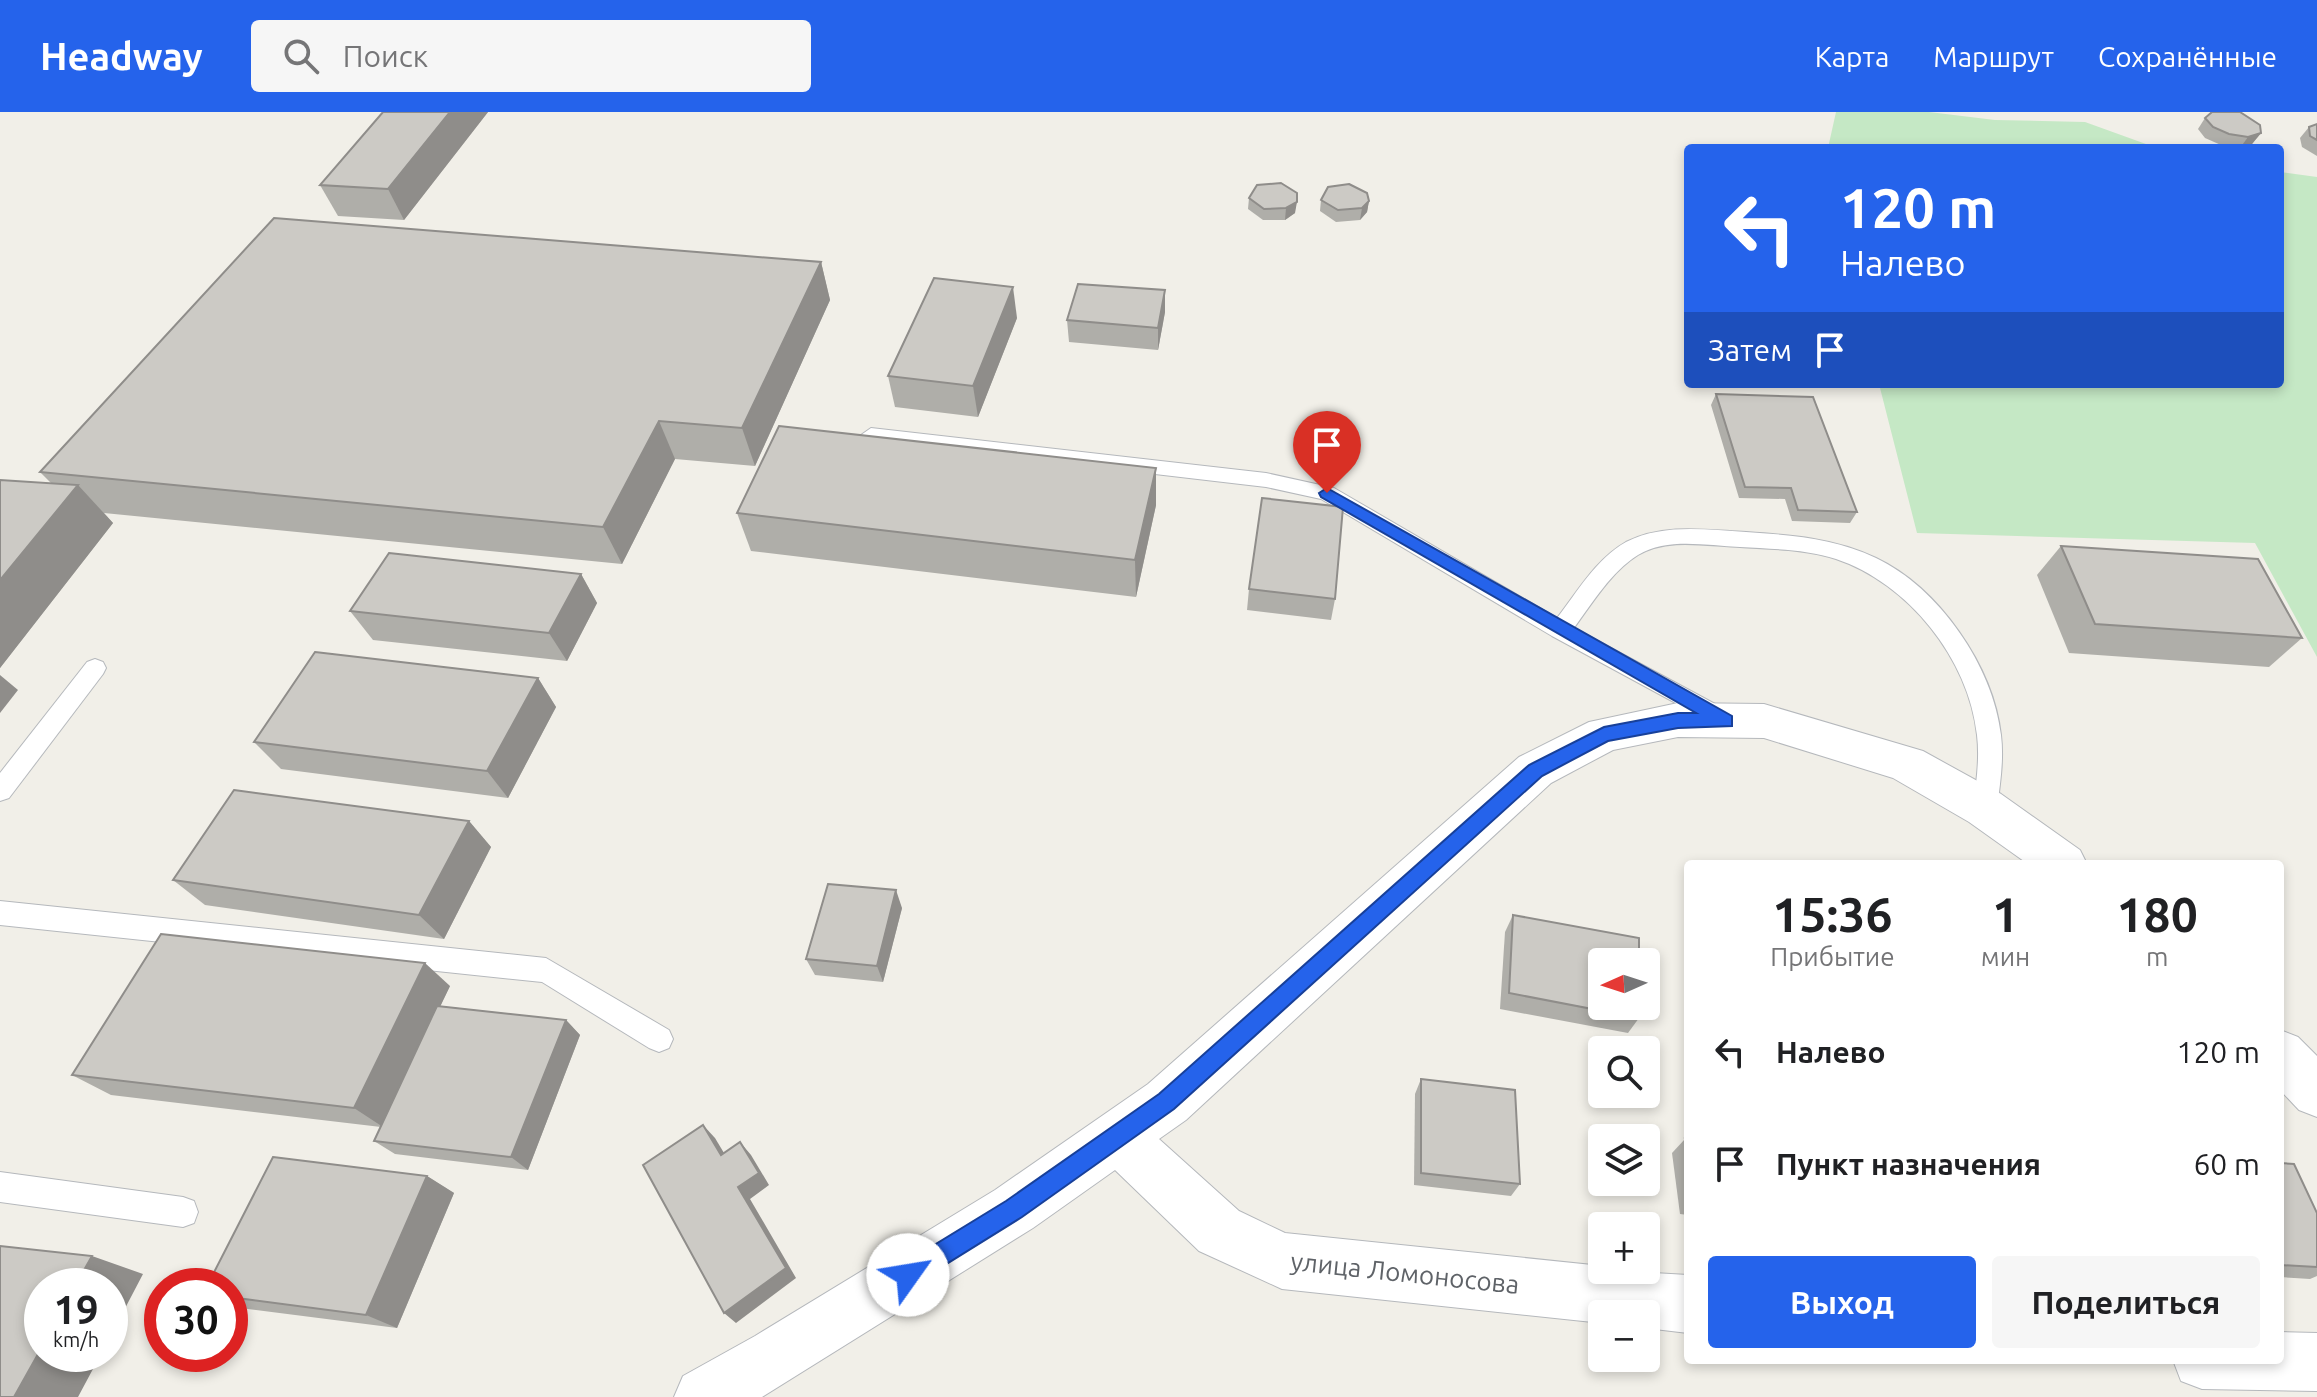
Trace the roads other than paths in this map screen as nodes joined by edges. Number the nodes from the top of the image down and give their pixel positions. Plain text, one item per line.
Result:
1 (871, 435) edge
2 (1560, 630) junction
3 (95, 668) dead end
4 (1725, 721) junction
5 (0, 791) edge
6 (1985, 808) junction
7 (2058, 860) edge
8 (0, 913) edge
9 (659, 1039) dead end
10 (2284, 1058) edge
11 (2317, 1092) edge
12 (1117, 1136) junction
13 (0, 1187) edge
14 (183, 1212) dead end
15 (1684, 1304) edge
16 (2284, 1361) edge
17 (2317, 1362) edge
18 (772, 1377) edge
19 (704, 1397) edge

1 - 2 lane
2 - 4 lane
2 - 6 lane
3 - 5 lane
4 - 6 street
4 - 12 street
6 - 7 street
8 - 9 lane
10 - 11 street
12 - 15 street, улица Ломоносова
12 - 18 street
13 - 14 lane
16 - 17 street
18 - 19 street

